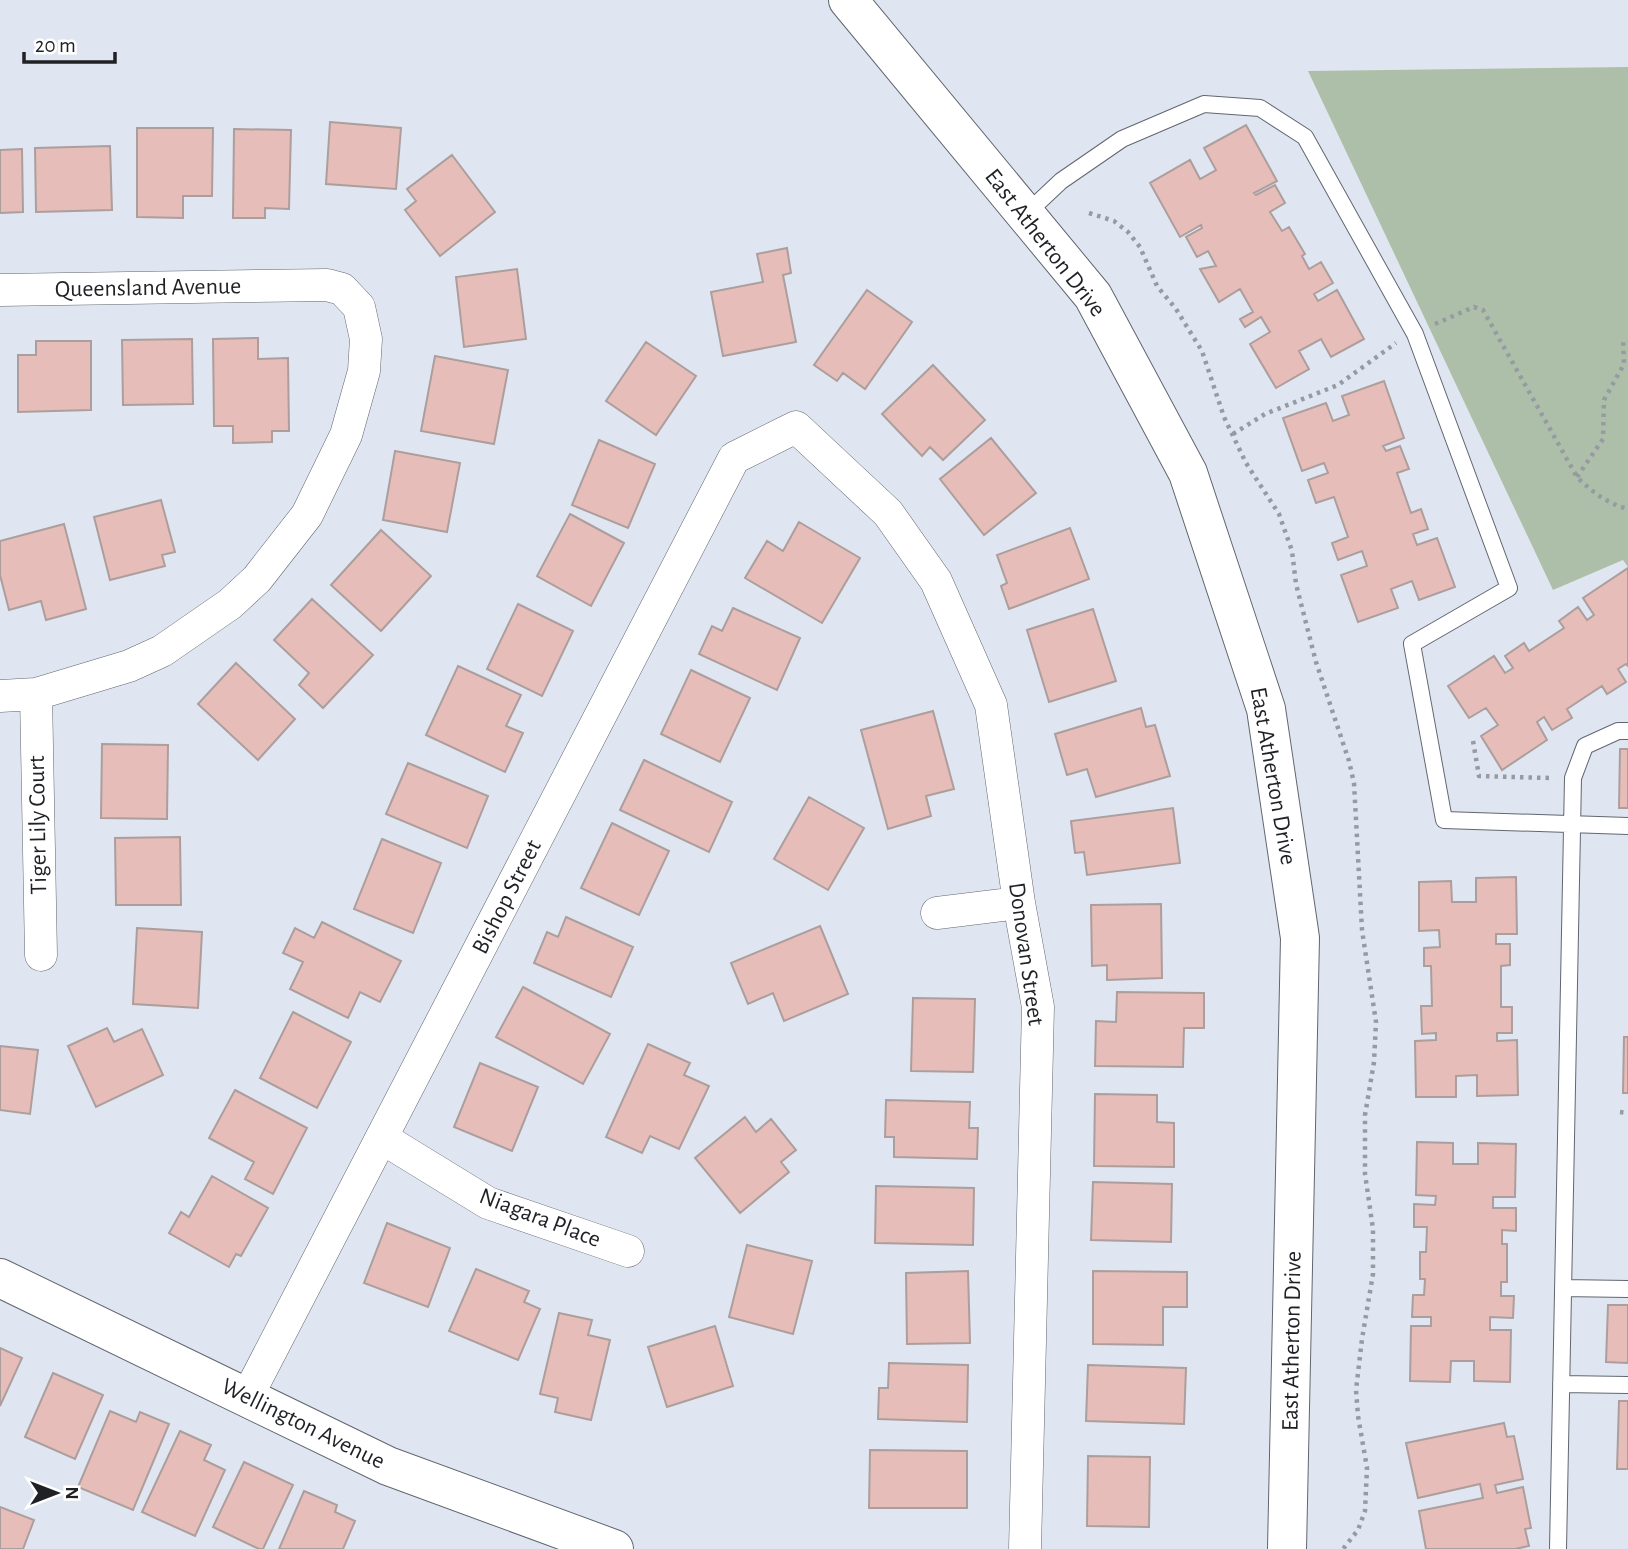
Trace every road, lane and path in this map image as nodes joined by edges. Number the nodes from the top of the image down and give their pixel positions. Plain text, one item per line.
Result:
1 (848, 0) edge
2 (1026, 214) junction
3 (0, 290) edge
4 (1623, 340) dead end
5 (796, 427) joint
6 (1577, 477) dead end
7 (36, 694) junction
8 (0, 696) edge
9 (1628, 731) edge
10 (1473, 741) dead end
11 (1553, 770) dead end
12 (1572, 825) junction
13 (1628, 826) edge
14 (1018, 903) junction
15 (937, 913) dead end
16 (41, 955) dead end
17 (1620, 1112) dead end
18 (1628, 1113) edge
19 (382, 1138) junction
20 (628, 1251) dead end
21 (0, 1278) edge
22 (1563, 1288) junction
23 (1628, 1289) edge
24 (1561, 1384) junction
25 (1628, 1385) edge
26 (247, 1397) junction
27 (614, 1549) edge
28 (1025, 1549) edge
29 (1287, 1549) edge
30 (1558, 1549) edge

1 - 2 street, East Atherton Drive
2 - 12 lane
2 - 29 street, East Atherton Drive
3 - 7 street, Queensland Avenue
4 - 6 path
5 - 14 street, Donovan Street
5 - 19 street, Bishop Street
7 - 8 street, Queensland Avenue
7 - 16 street, Tiger Lily Court
9 - 12 lane
10 - 11 path
12 - 13 lane
12 - 22 lane
14 - 15 street
14 - 28 street, Donovan Street
17 - 18 path
19 - 20 street, Niagara Place
19 - 26 street, Bishop Street
21 - 26 street, Wellington Avenue
22 - 23 lane
22 - 24 lane
24 - 25 lane
24 - 30 lane
26 - 27 street, Wellington Avenue

